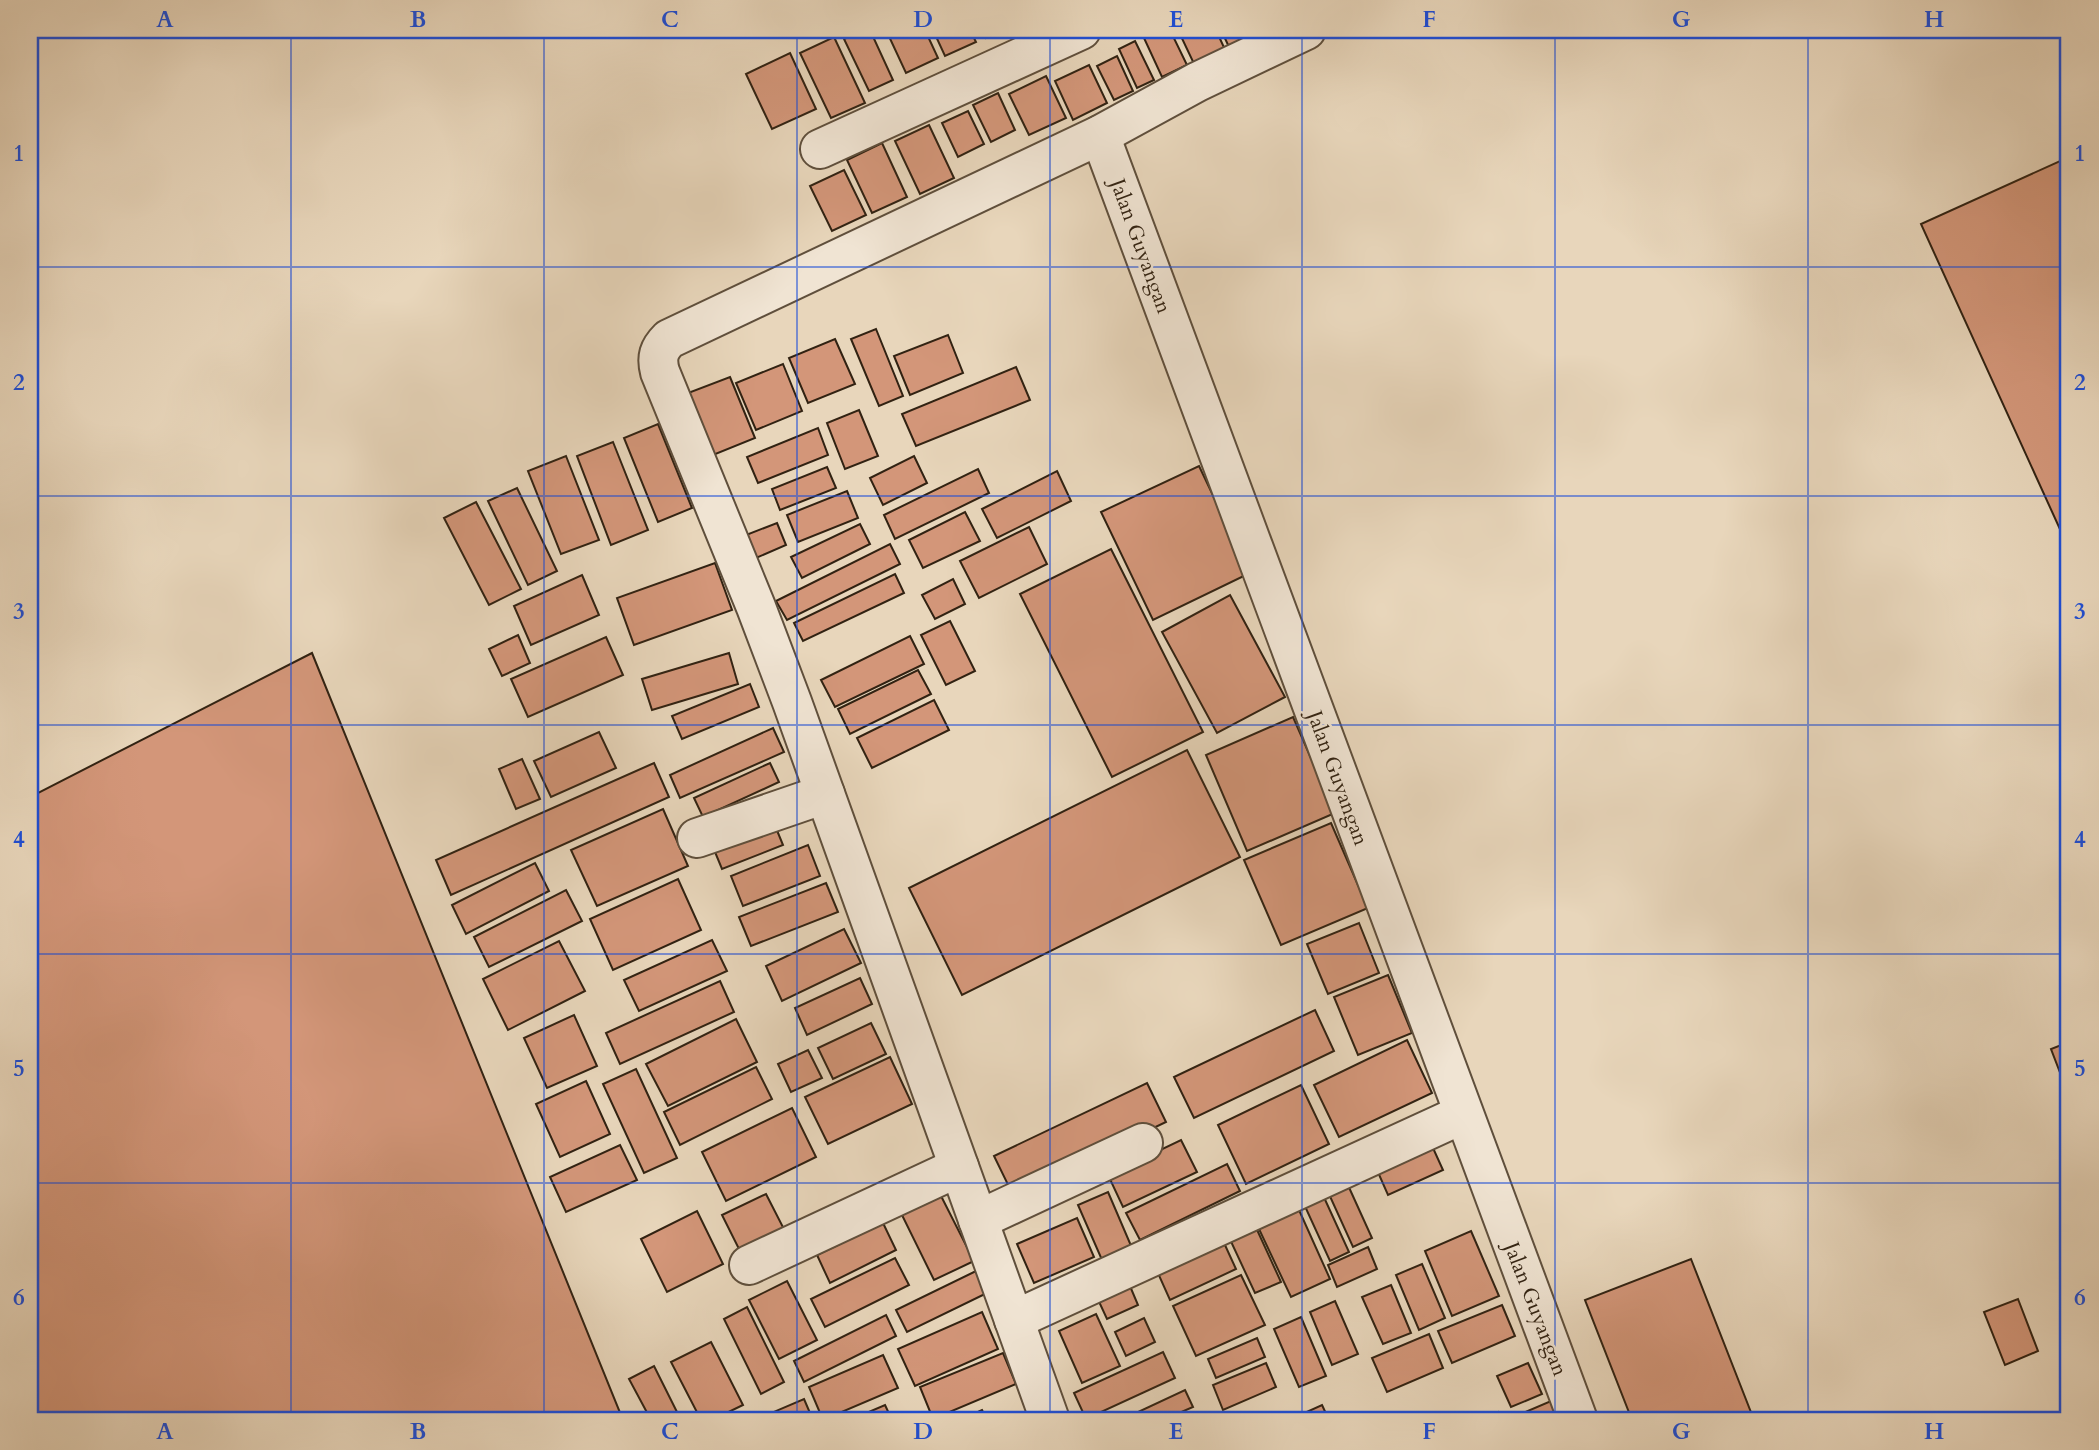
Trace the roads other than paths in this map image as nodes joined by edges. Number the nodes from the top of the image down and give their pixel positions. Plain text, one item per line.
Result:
1 (1081, 30) edge
2 (1306, 30) edge
3 (1100, 135) junction
4 (820, 149) dead end
5 (825, 794) junction
6 (697, 838) dead end
7 (1462, 1114) junction
8 (1143, 1143) dead end
9 (959, 1167) junction
10 (978, 1220) junction
11 (749, 1265) dead end
12 (1014, 1321) junction
13 (1050, 1420) edge
14 (1578, 1420) edge

1 - 4 street
2 - 3 street
3 - 5 street
3 - 7 street, Jalan Guyangan
5 - 6 street
5 - 9 street
7 - 12 street
7 - 14 street, Jalan Guyangan
8 - 10 street
9 - 10 street
9 - 11 street
10 - 12 street
12 - 13 street

